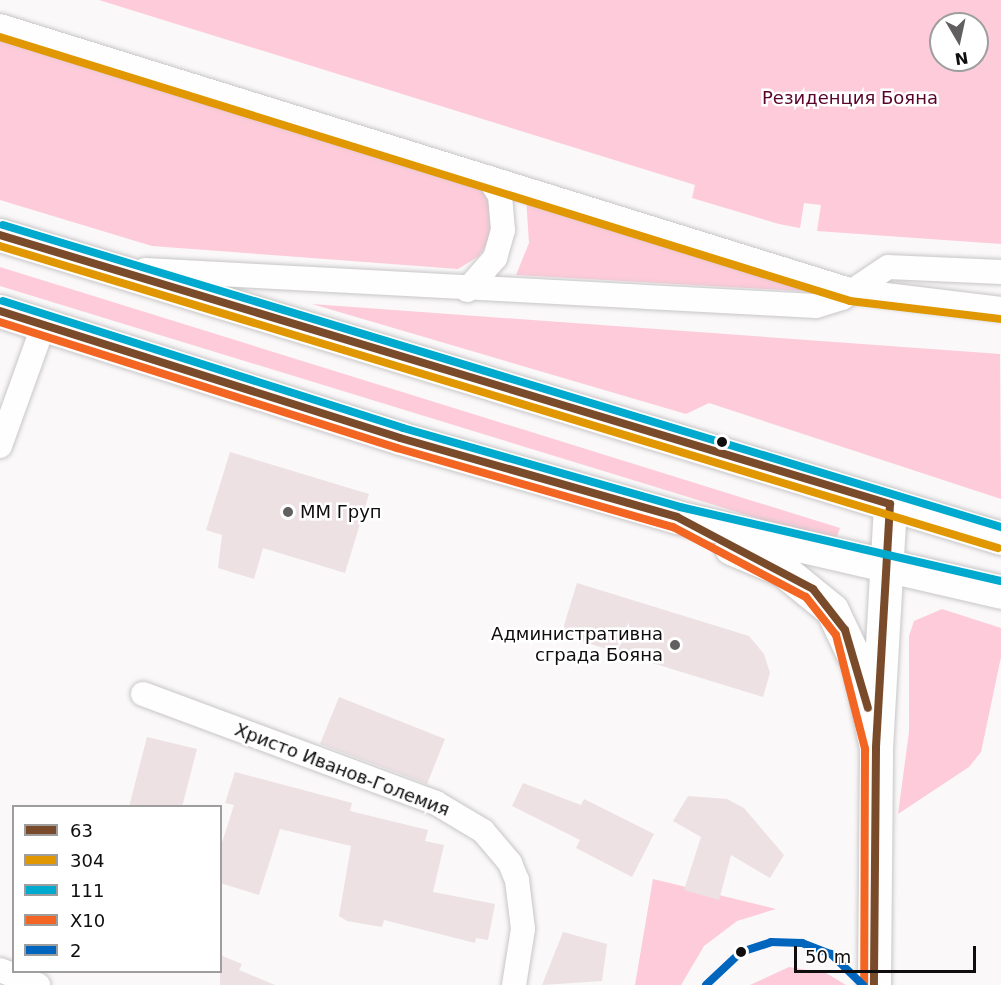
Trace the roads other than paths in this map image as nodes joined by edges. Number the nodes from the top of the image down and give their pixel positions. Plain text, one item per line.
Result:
1 (0, 26) edge
2 (488, 177) junction
3 (0, 236) edge
4 (104, 267) junction
5 (1001, 272) edge
6 (467, 290) junction
7 (853, 291) junction
8 (1001, 309) edge
9 (0, 310) edge
10 (44, 324) junction
11 (0, 446) edge
12 (890, 504) junction
13 (677, 518) junction
14 (1001, 538) edge
15 (889, 570) junction
16 (1001, 592) edge
17 (143, 694) dead end
18 (876, 748) junction
19 (0, 970) edge
20 (38, 985) edge
21 (514, 985) edge
22 (874, 985) edge

1 - 2 street
2 - 6 street
2 - 7 street
3 - 4 main road
4 - 6 street
4 - 12 main road
5 - 7 street
6 - 7 street
7 - 8 street
9 - 10 main road
10 - 11 street
10 - 13 main road
12 - 14 main road
12 - 15 main road
13 - 15 main road
13 - 18 main road
15 - 16 main road
15 - 18 main road
17 - 21 street, Христо Иванов-Големия
18 - 22 main road
19 - 20 street

